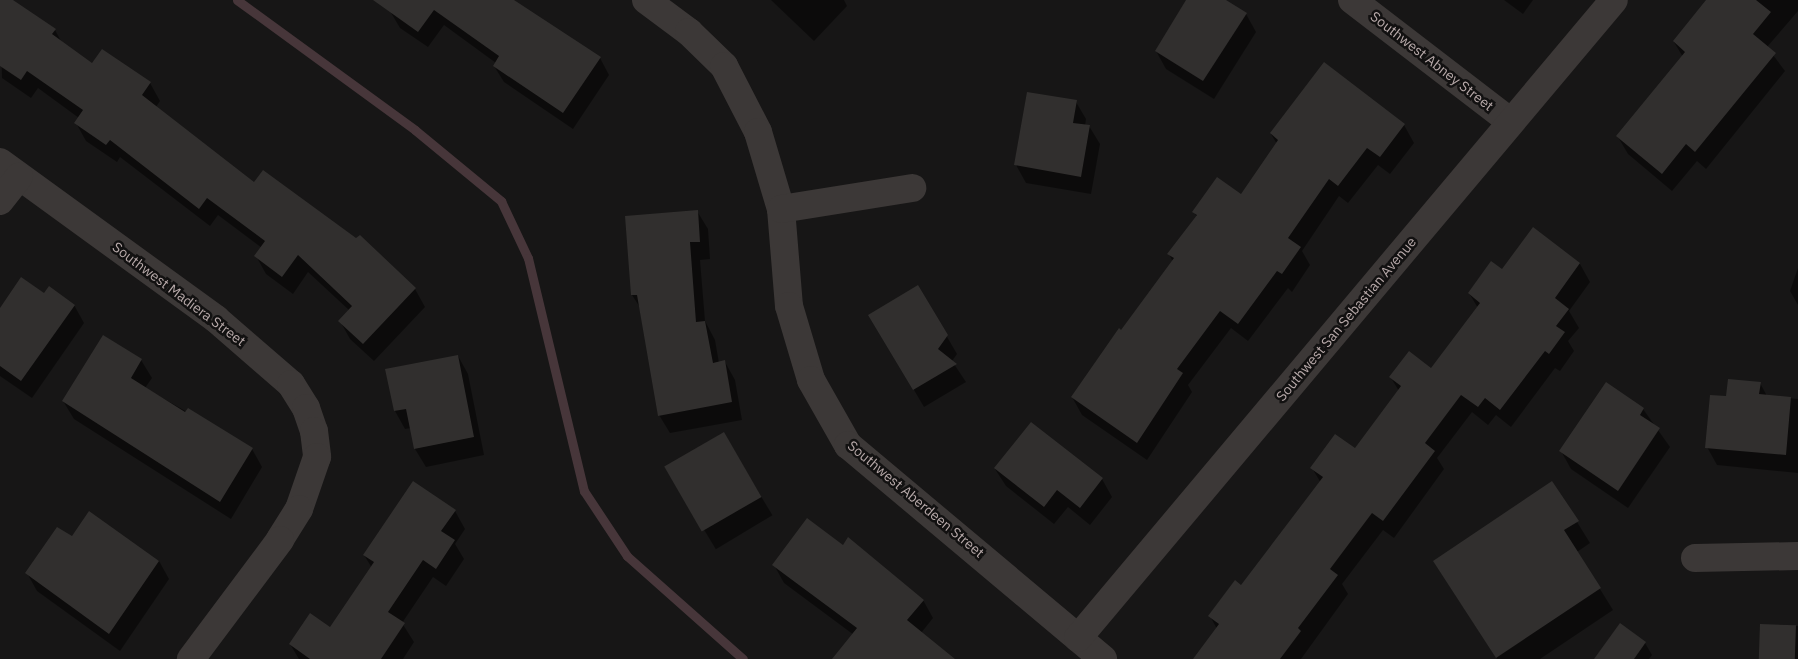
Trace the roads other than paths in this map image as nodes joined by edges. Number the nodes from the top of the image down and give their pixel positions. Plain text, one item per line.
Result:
1 (646, 0) edge
2 (1352, 0) edge
3 (1614, 0) edge
4 (1511, 122) junction
5 (9, 170) edge
6 (912, 188) dead end
7 (0, 201) edge
8 (781, 209) junction
9 (1798, 556) edge
10 (1695, 558) dead end
11 (1078, 638) junction
12 (191, 659) edge
13 (1103, 659) edge

1 - 8 street, Southwest Aberdeen Street
2 - 4 street, Southwest Abney Street
3 - 4 street, Southwest San Sebastian Avenue
4 - 11 street, Southwest San Sebastian Avenue
5 - 7 street
5 - 12 street, Southwest Madiera Street
6 - 8 street
8 - 11 street, Southwest Aberdeen Street
9 - 10 street
11 - 13 street, Southwest Aberdeen Street

